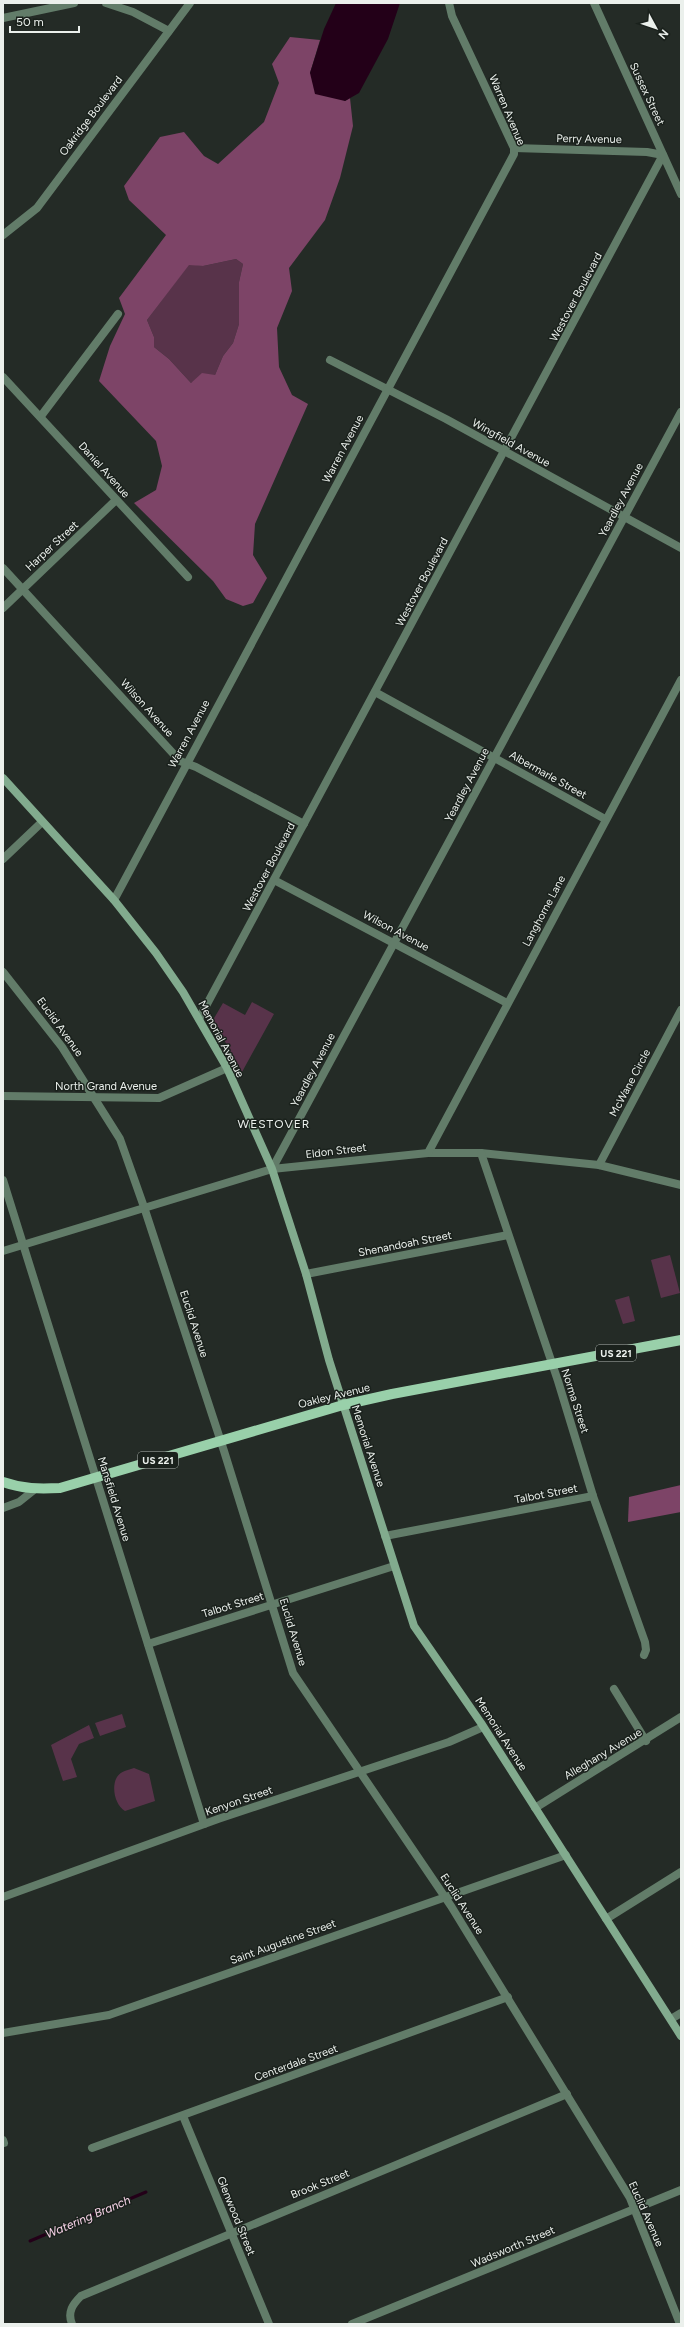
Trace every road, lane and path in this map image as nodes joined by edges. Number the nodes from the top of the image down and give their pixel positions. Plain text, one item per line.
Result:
1 (74, 3) edge
2 (106, 3) edge
3 (190, 3) edge
4 (449, 3) edge
5 (594, 3) edge
6 (3, 18) edge
7 (169, 30) junction
8 (514, 148) junction
9 (663, 155) junction
10 (681, 194) edge
11 (3, 235) edge
12 (118, 314) dead end
13 (330, 360) dead end
14 (3, 377) edge
15 (388, 389) junction
16 (681, 412) edge
17 (41, 416) junction
18 (505, 452) junction
19 (116, 500) junction
20 (624, 516) junction
21 (681, 548) edge
22 (3, 568) edge
23 (188, 577) dead end
24 (23, 589) junction
25 (3, 608) edge
26 (681, 680) edge
27 (375, 692) junction
28 (494, 758) junction
29 (186, 764) junction
30 (3, 778) edge
31 (605, 819) junction
32 (42, 822) junction
33 (304, 824) junction
34 (3, 858) edge
35 (274, 880) junction
36 (114, 900) junction
37 (394, 943) junction
38 (3, 972) edge
39 (507, 1003) junction
40 (681, 1010) edge
41 (199, 1019) junction
42 (227, 1068) junction
43 (3, 1096) edge
44 (95, 1098) junction
45 (481, 1152) junction
46 (428, 1153) junction
47 (599, 1165) junction
48 (272, 1169) junction
49 (3, 1180) edge
50 (681, 1185) edge
51 (144, 1207) junction
52 (508, 1235) junction
53 (24, 1245) junction
54 (3, 1251) edge
55 (306, 1274) junction
56 (681, 1340) edge
57 (552, 1366) junction
58 (343, 1405) junction
59 (220, 1441) junction
60 (97, 1478) junction
61 (3, 1482) edge
62 (34, 1490) junction
63 (593, 1496) junction
64 (3, 1508) edge
65 (385, 1536) junction
66 (394, 1566) junction
67 (273, 1605) junction
68 (148, 1644) junction
69 (644, 1655) dead end
70 (614, 1689) dead end
71 (681, 1717) edge
72 (483, 1727) junction
73 (646, 1741) junction
74 (360, 1771) junction
75 (535, 1808) junction
76 (204, 1824) junction
77 (566, 1855) junction
78 (681, 1872) edge
79 (3, 1896) edge
80 (444, 1896) junction
81 (606, 1919) junction
82 (508, 1997) junction
83 (681, 2013) edge
84 (671, 2019) junction
85 (3, 2033) edge
86 (681, 2036) edge
87 (568, 2094) junction
88 (183, 2116) junction
89 (92, 2148) dead end
90 (681, 2190) edge
91 (634, 2209) junction
92 (231, 2232) junction
93 (72, 2324) edge
94 (269, 2324) edge
95 (352, 2324) edge
96 (680, 2324) edge

1 - 6 street
2 - 7 street
3 - 7 street, Oakridge Boulevard
4 - 8 street, Warren Avenue
5 - 9 street, Sussex Street
7 - 11 street, Oakridge Boulevard
8 - 9 street, Perry Avenue
8 - 15 street, Warren Avenue
9 - 10 street, Sussex Street
9 - 18 street, Westover Boulevard
12 - 17 street
13 - 15 street, Wingfield Avenue
14 - 17 street, Daniel Avenue
15 - 18 street, Wingfield Avenue
15 - 29 street, Warren Avenue
16 - 20 street, Yeardley Avenue
17 - 19 street, Daniel Avenue
18 - 20 street, Wingfield Avenue
18 - 27 street, Westover Boulevard
19 - 23 street, Daniel Avenue
19 - 24 street, Harper Street
20 - 21 street, Wingfield Avenue
20 - 28 street, Yeardley Avenue
22 - 24 street, Wilson Avenue
24 - 25 street, Harper Street
24 - 29 street, Wilson Avenue
26 - 31 street, Langhorne Lane
27 - 28 street, Albermarle Street
27 - 33 street, Westover Boulevard
28 - 31 street, Albermarle Street
28 - 37 street, Yeardley Avenue
29 - 33 street, Wilson Avenue
29 - 36 street, Warren Avenue
30 - 32 main road, Memorial Avenue
31 - 39 street, Langhorne Lane
32 - 34 street
32 - 36 main road, Memorial Avenue
33 - 35 street, Westover Boulevard
35 - 37 street, Wilson Avenue
35 - 41 street, Westover Boulevard
36 - 41 main road, Memorial Avenue
37 - 39 street, Wilson Avenue
37 - 48 street, Yeardley Avenue
38 - 44 street, Euclid Avenue
39 - 46 street, Langhorne Lane
40 - 47 street, McWane Circle
41 - 42 main road, Memorial Avenue
42 - 44 street, North Grand Avenue
42 - 48 main road, Memorial Avenue
43 - 44 street, North Grand Avenue
44 - 51 street, Euclid Avenue
45 - 46 street, Eldon Street
45 - 47 street, Eldon Street
45 - 52 street, Norma Street
46 - 48 street, Eldon Street
47 - 50 street, Eldon Street
48 - 51 street, Eldon Street
48 - 55 main road, Memorial Avenue
49 - 53 street, Mansfield Avenue
51 - 53 street, Eldon Street
51 - 59 street, Euclid Avenue
52 - 55 street, Shenandoah Street
52 - 57 street, Norma Street
53 - 54 street, Eldon Street
53 - 60 street, Mansfield Avenue
55 - 58 main road, Memorial Avenue
56 - 57 main road, Oakley Avenue / US 221
57 - 58 main road, Oakley Avenue / US 221
57 - 63 street, Norma Street
58 - 59 main road, Oakley Avenue / US 221
58 - 65 main road, Memorial Avenue
59 - 60 main road, Oakley Avenue / US 221
59 - 67 street, Euclid Avenue
60 - 62 main road, Oakley Avenue / US 221
60 - 68 street, Mansfield Avenue
61 - 62 main road, US 221
62 - 64 street
63 - 65 street, Talbot Street
63 - 69 street, Norma Street
65 - 66 main road, Memorial Avenue
66 - 67 street, Talbot Street
66 - 72 main road, Memorial Avenue
67 - 68 street, Talbot Street
67 - 74 street, Euclid Avenue
68 - 76 street, Mansfield Avenue
70 - 73 street
71 - 73 street, Alleghany Avenue
72 - 74 street, Kenyon Street
72 - 75 main road, Memorial Avenue
73 - 75 street, Alleghany Avenue
74 - 76 street, Kenyon Street
74 - 80 street, Euclid Avenue
75 - 77 main road, Memorial Avenue
76 - 79 street, Kenyon Street
77 - 80 street, Saint Augustine Street
77 - 81 main road, Memorial Avenue
78 - 81 street
80 - 82 street, Euclid Avenue
80 - 85 street, Saint Augustine Street
81 - 84 main road, Memorial Avenue
82 - 87 street, Euclid Avenue
82 - 88 street, Centerdale Street
83 - 84 street
84 - 86 main road, Memorial Avenue
87 - 91 street, Euclid Avenue
87 - 92 street, Brook Street
88 - 89 street, Centerdale Street
88 - 92 street, Glenwood Street
90 - 91 street, Wadsworth Street
91 - 95 street, Wadsworth Street
91 - 96 street, Euclid Avenue
92 - 93 street, Brook Street
92 - 94 street, Glenwood Street

